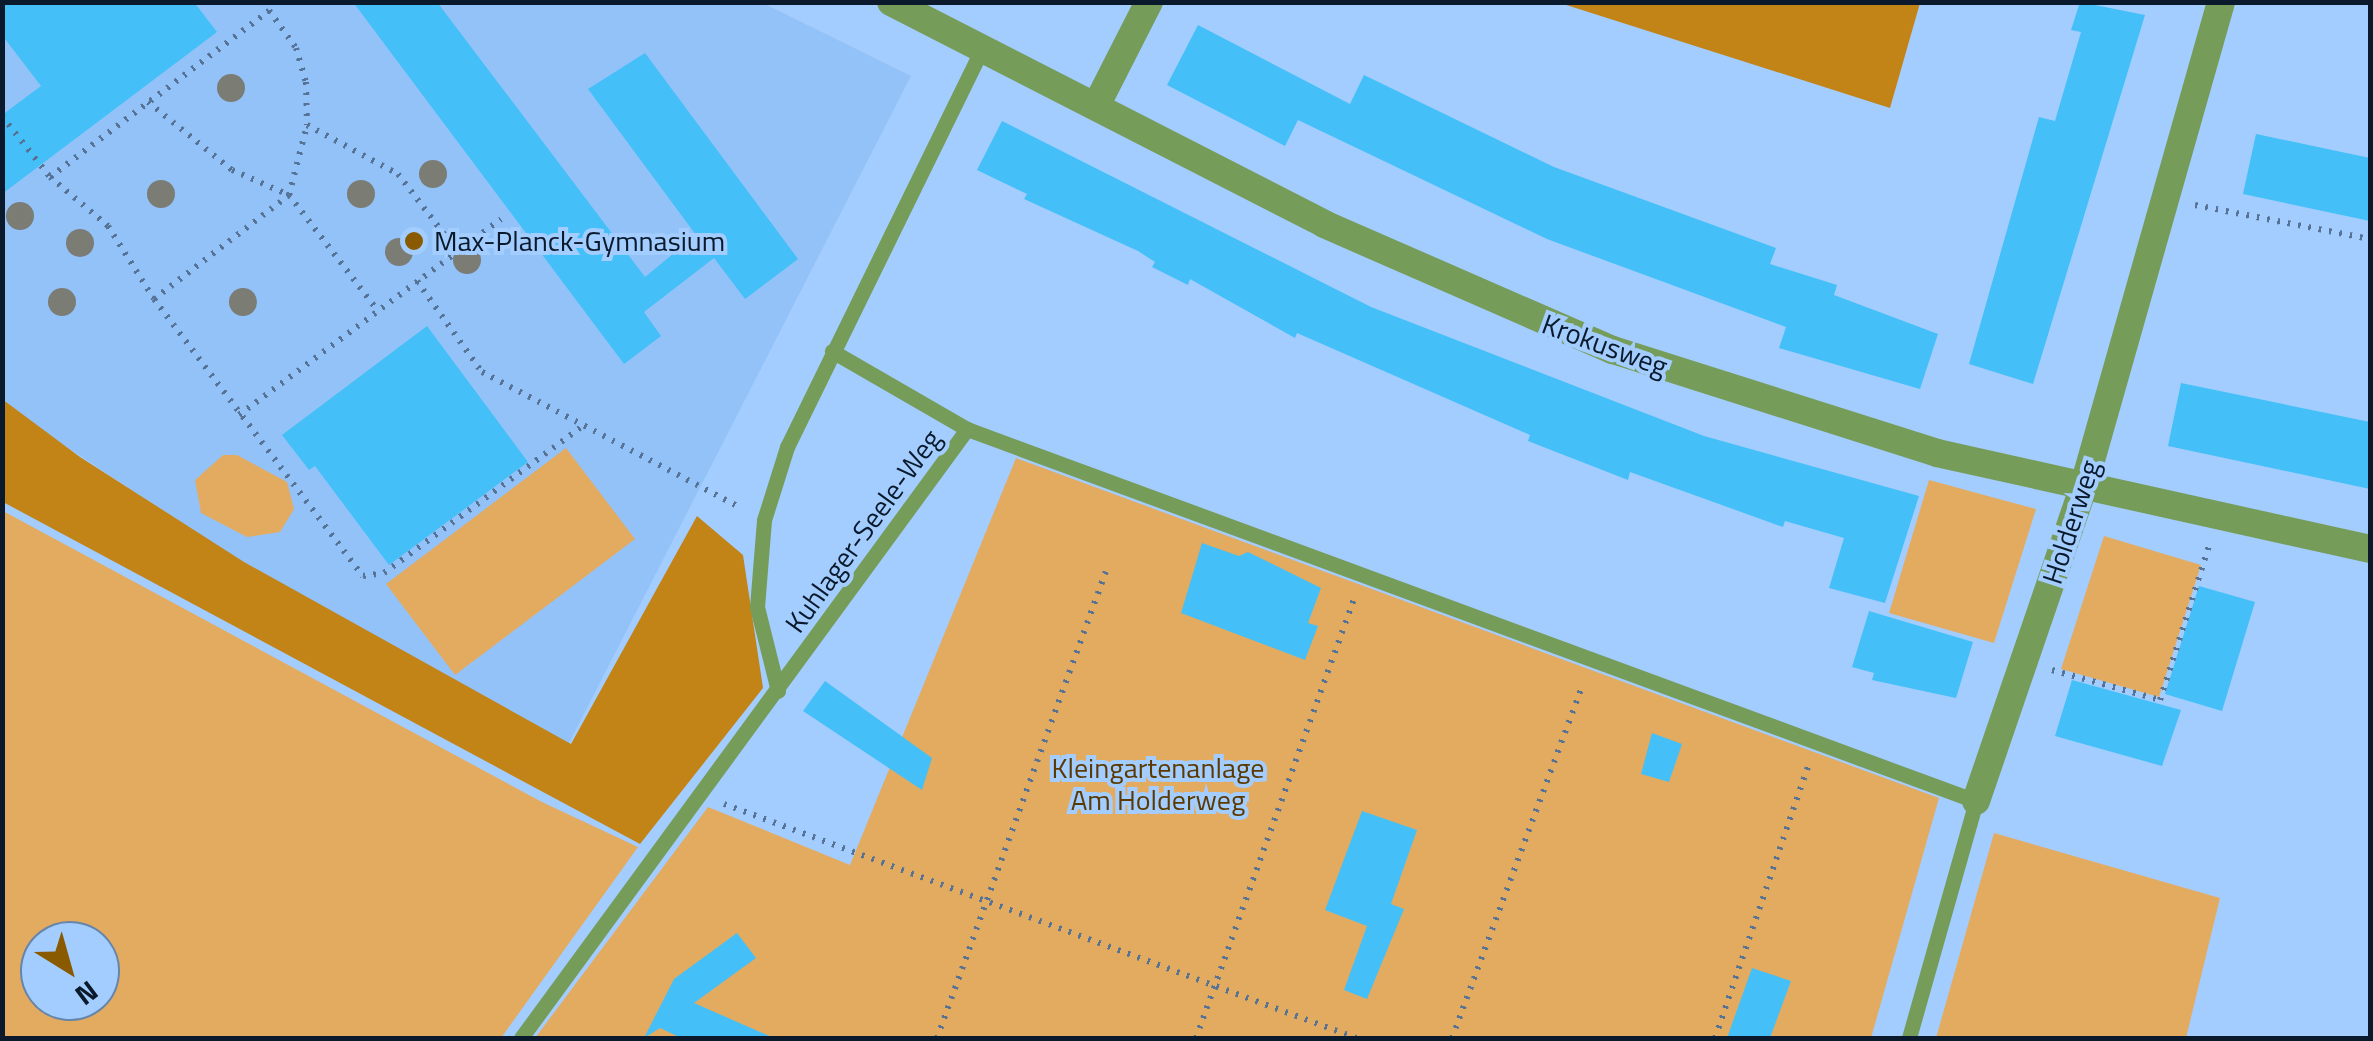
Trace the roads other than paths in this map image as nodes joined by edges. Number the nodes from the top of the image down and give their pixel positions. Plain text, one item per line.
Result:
1 (891, 2) edge
2 (1149, 2) edge
3 (2221, 2) edge
4 (982, 49) junction
5 (1096, 106) junction
6 (832, 351) junction
7 (967, 429) junction
8 (2084, 485) junction
9 (2370, 548) edge
10 (778, 691) junction
11 (1976, 801) junction
12 (521, 1038) edge
13 (1909, 1038) edge

1 - 4 street, Krokusweg
2 - 5 street
3 - 8 street, Holderweg
4 - 5 street, Krokusweg
4 - 6 lane, Kuhlager-Seele-Weg
5 - 8 street, Krokusweg
6 - 7 lane, Kuhlager-Seele-Weg
6 - 10 lane, Kuhlager-Seele-Weg
7 - 10 lane, Kuhlager-Seele-Weg
7 - 11 lane
8 - 9 street, Krokusweg
8 - 11 street, Holderweg
10 - 12 lane, Kuhlager-Seele-Weg
11 - 13 lane, Holderweg

